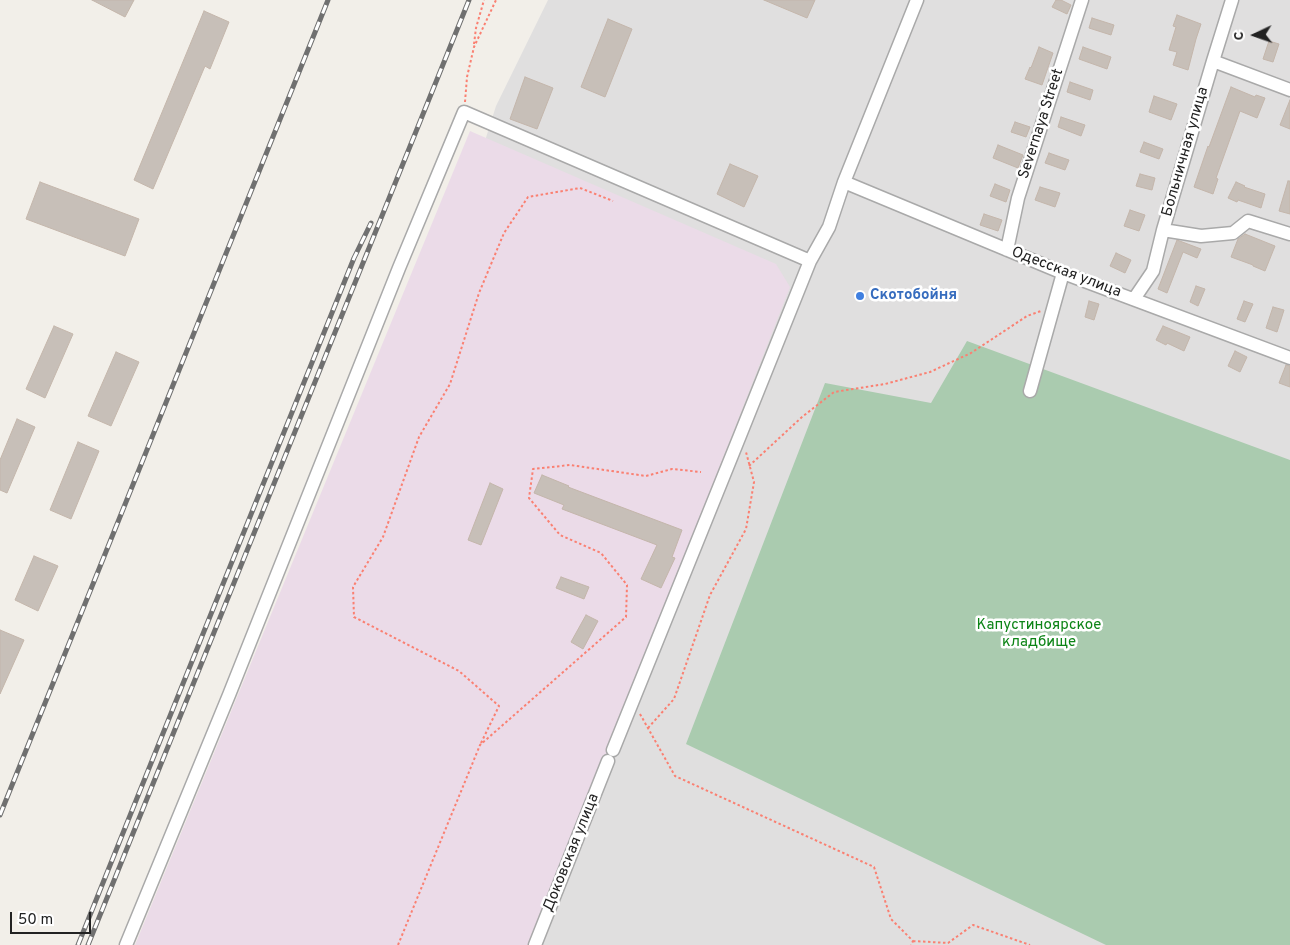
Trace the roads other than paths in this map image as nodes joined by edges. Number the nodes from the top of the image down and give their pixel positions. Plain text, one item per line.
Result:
1 (917, 0) edge
2 (1082, 0) edge
3 (1232, 0) edge
4 (1213, 60) junction
5 (1290, 90) edge
6 (844, 182) junction
7 (1163, 230) junction
8 (1290, 234) edge
9 (1007, 250) junction
10 (810, 261) junction
11 (1063, 273) junction
12 (1134, 299) junction
13 (1290, 358) edge
14 (1030, 391) dead end
15 (126, 945) edge
16 (535, 945) edge

1 - 6 street, Доковская улица
2 - 9 street, Severnaya Street
3 - 4 street, Больничная улица
4 - 5 street
4 - 7 street, Больничная улица
6 - 9 street, Одесская улица
6 - 10 street, Доковская улица
7 - 8 street
7 - 12 street, Больничная улица
9 - 11 street, Одесская улица
10 - 15 street
10 - 16 street, Доковская улица
11 - 12 street, Одесская улица
11 - 14 street
12 - 13 street, Одесская улица

